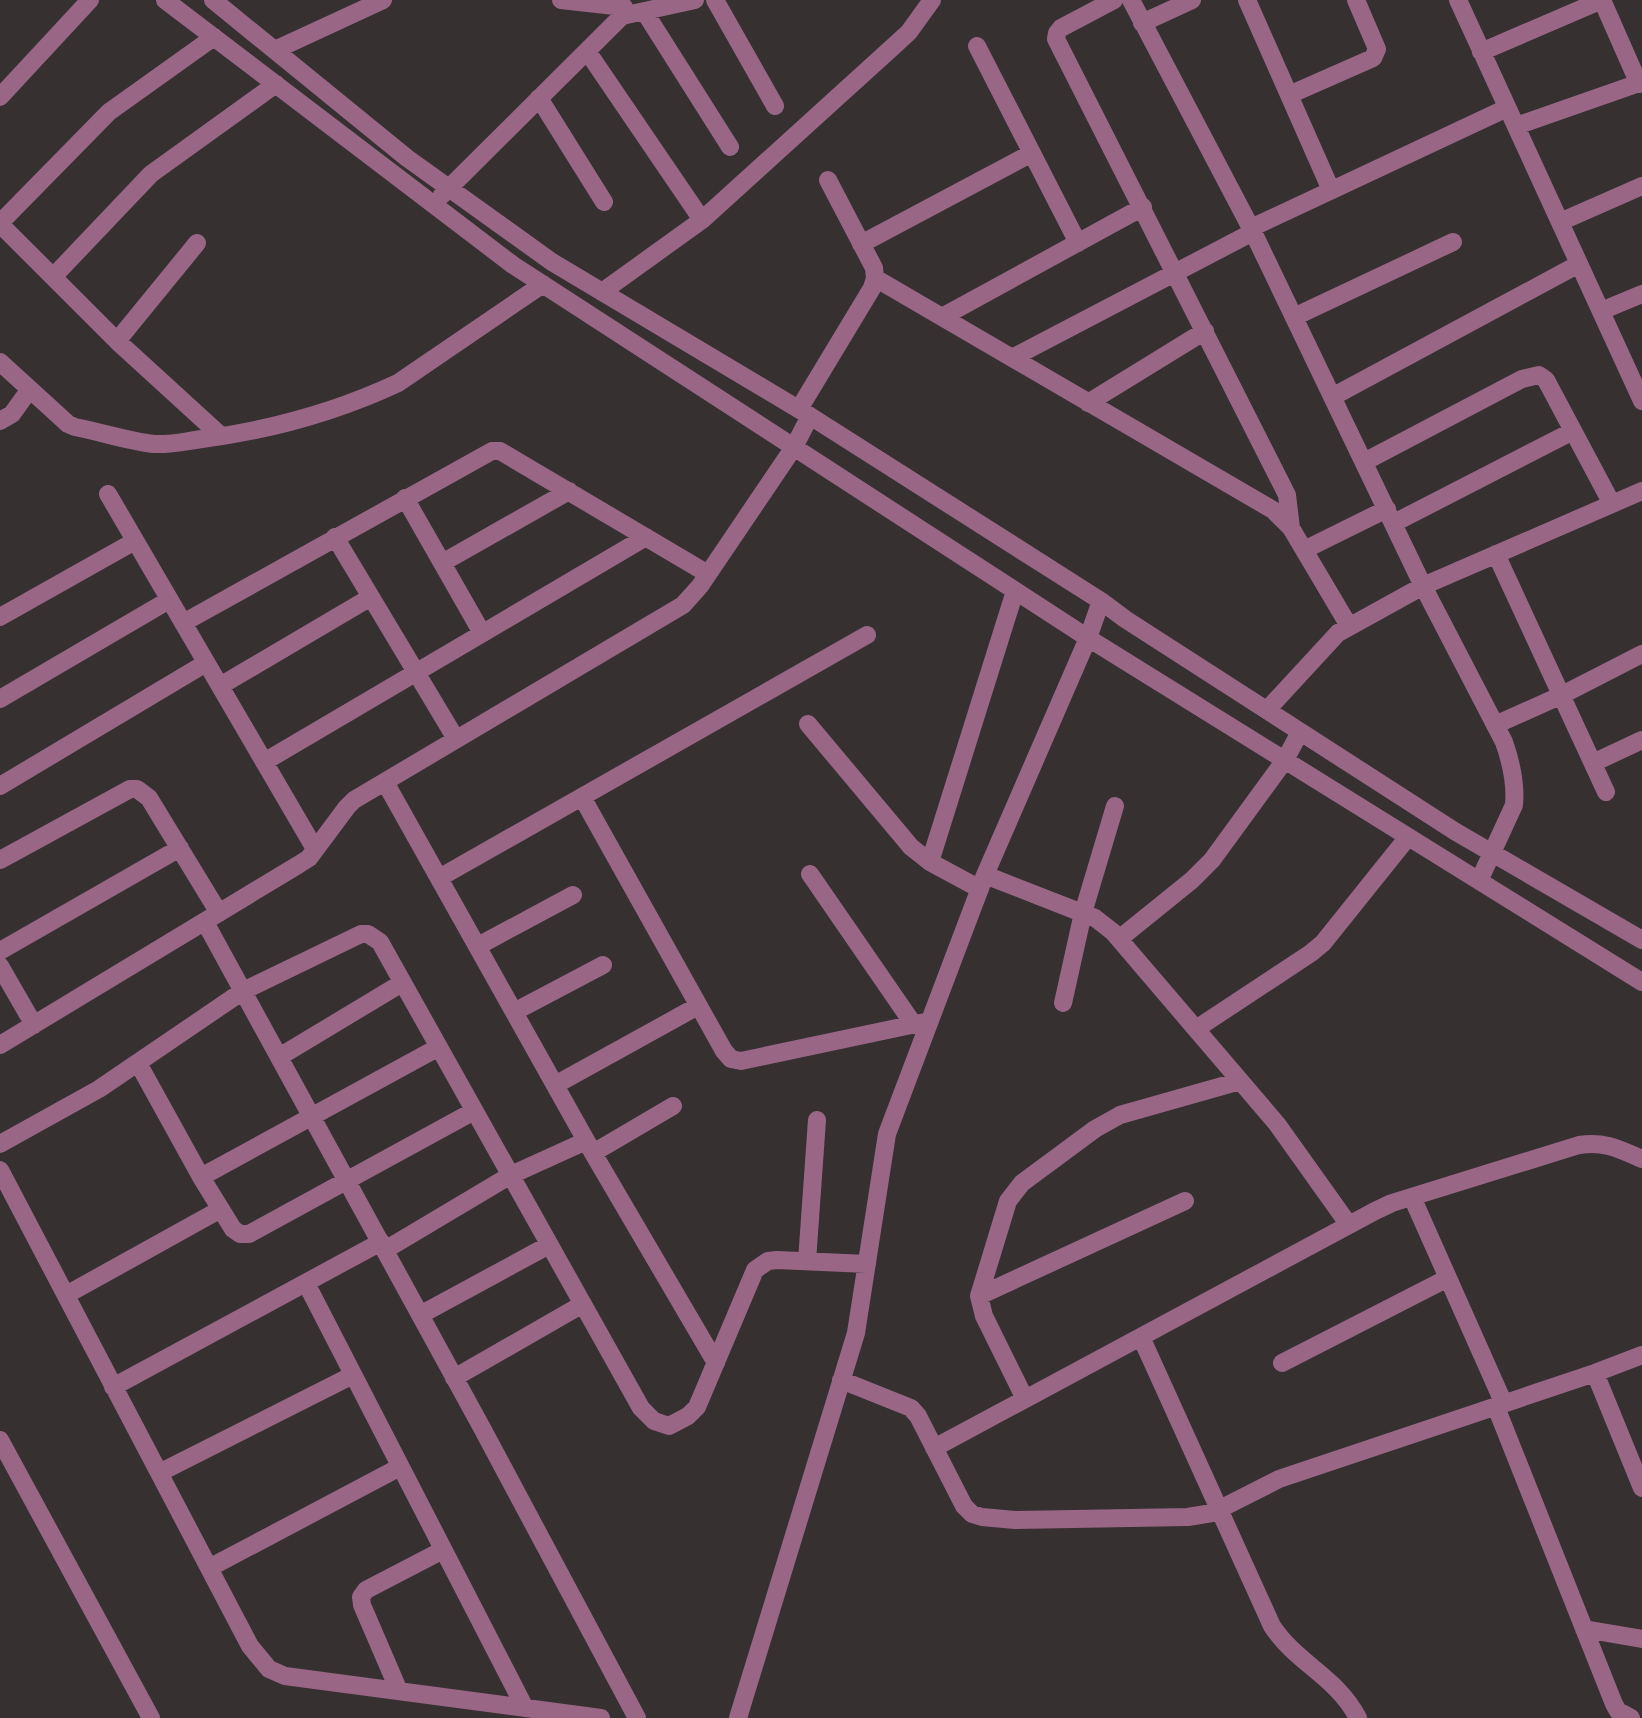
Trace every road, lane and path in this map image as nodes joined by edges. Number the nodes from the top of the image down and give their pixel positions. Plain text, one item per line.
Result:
1 (90, 0) edge
2 (165, 0) edge
3 (213, 0) edge
4 (383, 0) edge
5 (561, 0) edge
6 (695, 0) edge
7 (715, 0) edge
8 (932, 0) edge
9 (1114, 0) edge
10 (1130, 0) edge
11 (1192, 0) edge
12 (1247, 0) edge
13 (1356, 0) edge
14 (1458, 0) edge
15 (1602, 0) edge
16 (624, 7) edge
17 (644, 11) junction
18 (1143, 23) junction
19 (255, 34) junction
20 (214, 37) junction
21 (976, 46) dead end
22 (275, 50) junction
23 (587, 51) junction
24 (1481, 51) junction
25 (238, 55) junction
26 (1640, 83) edge
27 (276, 84) junction
28 (1289, 95) junction
29 (0, 97) edge
30 (540, 98) junction
31 (775, 106) dead end
32 (1507, 108) junction
33 (1516, 126) junction
34 (730, 147) dead end
35 (1032, 153) junction
36 (828, 180) dead end
37 (1642, 186) edge
38 (449, 188) junction
39 (1331, 190) junction
40 (604, 202) dead end
41 (434, 204) junction
42 (1143, 207) junction
43 (702, 220) junction
44 (1560, 222) junction
45 (0, 223) edge
46 (1252, 230) junction
47 (1453, 242) dead end
48 (197, 243) dead end
49 (1078, 243) junction
50 (861, 244) junction
51 (1579, 264) junction
52 (1176, 272) junction
53 (53, 277) junction
54 (875, 278) junction
55 (543, 284) junction
56 (602, 292) junction
57 (1642, 295) edge
58 (1601, 311) junction
59 (942, 317) junction
60 (1294, 317) junction
61 (1205, 331) junction
62 (117, 341) junction
63 (1012, 358) junction
64 (0, 362) edge
65 (30, 389) junction
66 (1332, 397) junction
67 (1641, 398) edge
68 (1088, 402) junction
69 (805, 413) junction
70 (0, 421) edge
71 (1573, 431) junction
72 (221, 436) junction
73 (794, 447) junction
74 (1364, 462) junction
75 (569, 491) junction
76 (1642, 491) edge
77 (108, 494) dead end
78 (405, 498) junction
79 (1612, 504) junction
80 (1390, 516) junction
81 (1291, 528) junction
82 (335, 537) junction
83 (646, 537) junction
84 (135, 541) junction
85 (1304, 550) junction
86 (1496, 554) junction
87 (442, 563) junction
88 (708, 574) junction
89 (1423, 586) junction
90 (1014, 591) junction
91 (371, 597) junction
92 (169, 600) junction
93 (1101, 601) junction
94 (0, 617) edge
95 (183, 623) junction
96 (1349, 626) junction
97 (482, 633) junction
98 (867, 635) dead end
99 (1088, 638) junction
100 (1640, 661) edge
101 (206, 663) junction
102 (417, 672) junction
103 (219, 686) junction
104 (1562, 695) junction
105 (0, 699) edge
106 (1267, 710) junction
107 (808, 724) dead end
108 (1494, 725) junction
109 (1300, 732) junction
110 (456, 740) junction
111 (1642, 740) edge
112 (1284, 760) junction
113 (264, 762) junction
114 (1592, 763) junction
115 (386, 782) junction
116 (0, 786) edge
117 (1606, 792) dead end
118 (582, 797) junction
119 (1115, 806) dead end
120 (1408, 837) junction
121 (180, 848) junction
122 (315, 849) junction
123 (1491, 853) junction
124 (0, 860) edge
125 (930, 862) junction
126 (810, 874) dead end
127 (439, 878) junction
128 (1479, 881) junction
129 (983, 882) junction
130 (573, 895) dead end
131 (1083, 914) junction
132 (212, 918) junction
133 (1119, 939) junction
134 (1642, 940) edge
135 (478, 946) junction
136 (0, 951) edge
137 (603, 965) dead end
138 (0, 967) edge
139 (1642, 982) edge
140 (402, 983) junction
141 (243, 991) junction
142 (1063, 1003) dead end
143 (698, 1006) junction
144 (514, 1012) junction
145 (922, 1023) junction
146 (34, 1025) junction
147 (1196, 1029) junction
148 (0, 1045) edge
149 (439, 1047) junction
150 (279, 1057) junction
151 (138, 1063) junction
152 (1240, 1081) junction
153 (555, 1086) junction
154 (673, 1106) dead end
155 (474, 1111) junction
156 (311, 1116) junction
157 (817, 1120) dead end
158 (0, 1144) edge
159 (590, 1147) junction
160 (1642, 1159) edge
161 (0, 1170) edge
162 (510, 1175) junction
163 (201, 1177) junction
164 (346, 1179) junction
165 (1412, 1197) junction
166 (1185, 1200) dead end
167 (221, 1209) junction
168 (1349, 1225) junction
169 (550, 1245) junction
170 (383, 1246) junction
171 (807, 1261) junction
172 (867, 1264) junction
173 (1448, 1278) junction
174 (306, 1283) junction
175 (66, 1295) junction
176 (979, 1296) junction
177 (583, 1304) junction
178 (420, 1315) junction
179 (1141, 1337) junction
180 (1642, 1355) edge
181 (716, 1363) junction
182 (1282, 1363) dead end
183 (1595, 1373) junction
184 (353, 1375) junction
185 (454, 1378) junction
186 (841, 1380) junction
187 (113, 1387) junction
188 (1025, 1399) junction
189 (1500, 1405) junction
190 (0, 1440) edge
191 (934, 1448) junction
192 (400, 1467) junction
193 (159, 1473) junction
194 (1642, 1488) edge
195 (1220, 1508) junction
196 (443, 1550) junction
197 (209, 1568) junction
198 (1584, 1629) junction
199 (1642, 1639) edge
200 (399, 1691) junction
201 (524, 1708) junction
202 (151, 1718) edge
203 (601, 1718) edge
204 (637, 1718) edge
205 (738, 1718) edge
206 (1358, 1718) edge
207 (1631, 1718) edge

1 - 29 street
2 - 20 street
3 - 19 street
4 - 22 street
5 - 16 street
6 - 17 street
7 - 31 street
8 - 43 street
9 - 42 street
10 - 18 street
11 - 18 street
12 - 28 street
13 - 28 street
14 - 24 street
15 - 24 street
15 - 26 street
16 - 17 street
16 - 23 street
17 - 34 street
18 - 46 street
19 - 22 street
19 - 25 street
20 - 25 street
20 - 45 street
21 - 35 street
22 - 38 street
23 - 30 street
23 - 43 street
24 - 32 street
25 - 27 street
26 - 33 street
27 - 41 street
27 - 53 street
28 - 39 street
30 - 38 street
30 - 40 street
32 - 33 street
32 - 39 street
33 - 44 street
35 - 49 street
35 - 50 street
36 - 50 street
37 - 44 street
38 - 41 street
38 - 56 street
39 - 46 street
41 - 55 street
42 - 49 street
42 - 52 street
43 - 56 street
44 - 51 street
45 - 53 street
46 - 52 street
46 - 60 street
47 - 60 street
48 - 62 street
49 - 59 street
50 - 54 street
51 - 58 street
51 - 66 street
52 - 61 street
52 - 63 street
53 - 62 street
54 - 59 street
54 - 69 street
55 - 72 street
55 - 73 street
56 - 69 street
57 - 58 street
58 - 67 street
59 - 63 street
60 - 66 street
61 - 68 street
61 - 81 street
62 - 72 street
63 - 68 street
64 - 65 street
65 - 70 street
65 - 72 street
66 - 74 street
68 - 81 street
69 - 73 street
69 - 93 street
71 - 74 street
71 - 79 street
71 - 80 street
73 - 88 street
73 - 90 street
74 - 80 street
75 - 78 street
75 - 83 street
75 - 87 street
76 - 79 street
77 - 84 street
78 - 82 street
78 - 87 street
79 - 86 street
80 - 85 street
80 - 89 street
81 - 85 street
82 - 91 street
82 - 95 street
83 - 88 street
83 - 97 street
84 - 92 street
84 - 94 street
85 - 96 street
86 - 89 street
86 - 104 street
87 - 97 street
88 - 110 street
89 - 96 street
89 - 108 street
90 - 99 street
90 - 125 street
91 - 102 street
91 - 103 street
92 - 95 street
92 - 105 street
93 - 99 street
93 - 106 street
95 - 101 street
96 - 106 street
97 - 102 street
98 - 118 street
99 - 112 street
99 - 129 street
100 - 104 street
101 - 103 street
101 - 116 street
102 - 110 street
102 - 113 street
103 - 113 street
104 - 108 street
104 - 114 street
106 - 109 street
107 - 125 street
108 - 123 street
109 - 112 street
109 - 123 street
110 - 115 street
111 - 114 street
112 - 120 street
112 - 133 street
113 - 122 street
114 - 117 street
115 - 122 street
115 - 127 street
118 - 127 street
118 - 143 street
119 - 131 street
120 - 128 street
120 - 147 street
121 - 124 street
121 - 132 street
121 - 136 street
122 - 132 street
123 - 128 street
123 - 134 street
125 - 129 street
126 - 145 street
127 - 135 street
128 - 139 street
129 - 131 street
129 - 145 street
130 - 135 street
131 - 133 street
131 - 142 street
132 - 141 street
132 - 146 street
133 - 147 street
135 - 144 street
137 - 144 street
138 - 146 street
140 - 141 street
140 - 149 street
140 - 150 street
141 - 150 street
141 - 151 street
143 - 145 street
143 - 153 street
144 - 153 street
145 - 172 street
146 - 148 street
147 - 152 street
149 - 155 street
149 - 156 street
150 - 156 street
151 - 158 street
151 - 163 street
152 - 168 street
152 - 176 street
153 - 159 street
154 - 159 street
155 - 162 street
155 - 164 street
156 - 163 street
156 - 164 street
157 - 171 street
159 - 162 street
159 - 181 street
160 - 165 street
161 - 175 street
162 - 169 street
162 - 170 street
163 - 167 street
164 - 167 street
164 - 170 street
165 - 168 street
165 - 173 street
166 - 176 street
167 - 175 street
168 - 179 street
169 - 177 street
169 - 178 street
170 - 174 street
170 - 178 street
171 - 172 street
171 - 181 street
172 - 186 street
173 - 182 street
173 - 189 street
174 - 184 street
174 - 187 street
175 - 187 street
176 - 188 street
177 - 181 street
177 - 185 street
178 - 185 street
179 - 188 street
179 - 195 street
180 - 183 street
183 - 189 street
183 - 194 street
184 - 192 street
184 - 193 street
185 - 204 street
186 - 191 street
186 - 205 street
187 - 193 street
188 - 191 street
189 - 195 street
189 - 198 street
190 - 202 street
191 - 195 street
192 - 196 street
192 - 197 street
193 - 197 street
195 - 206 street
196 - 200 street
196 - 201 street
197 - 200 street
198 - 199 street
198 - 207 street
200 - 201 street
201 - 203 street

